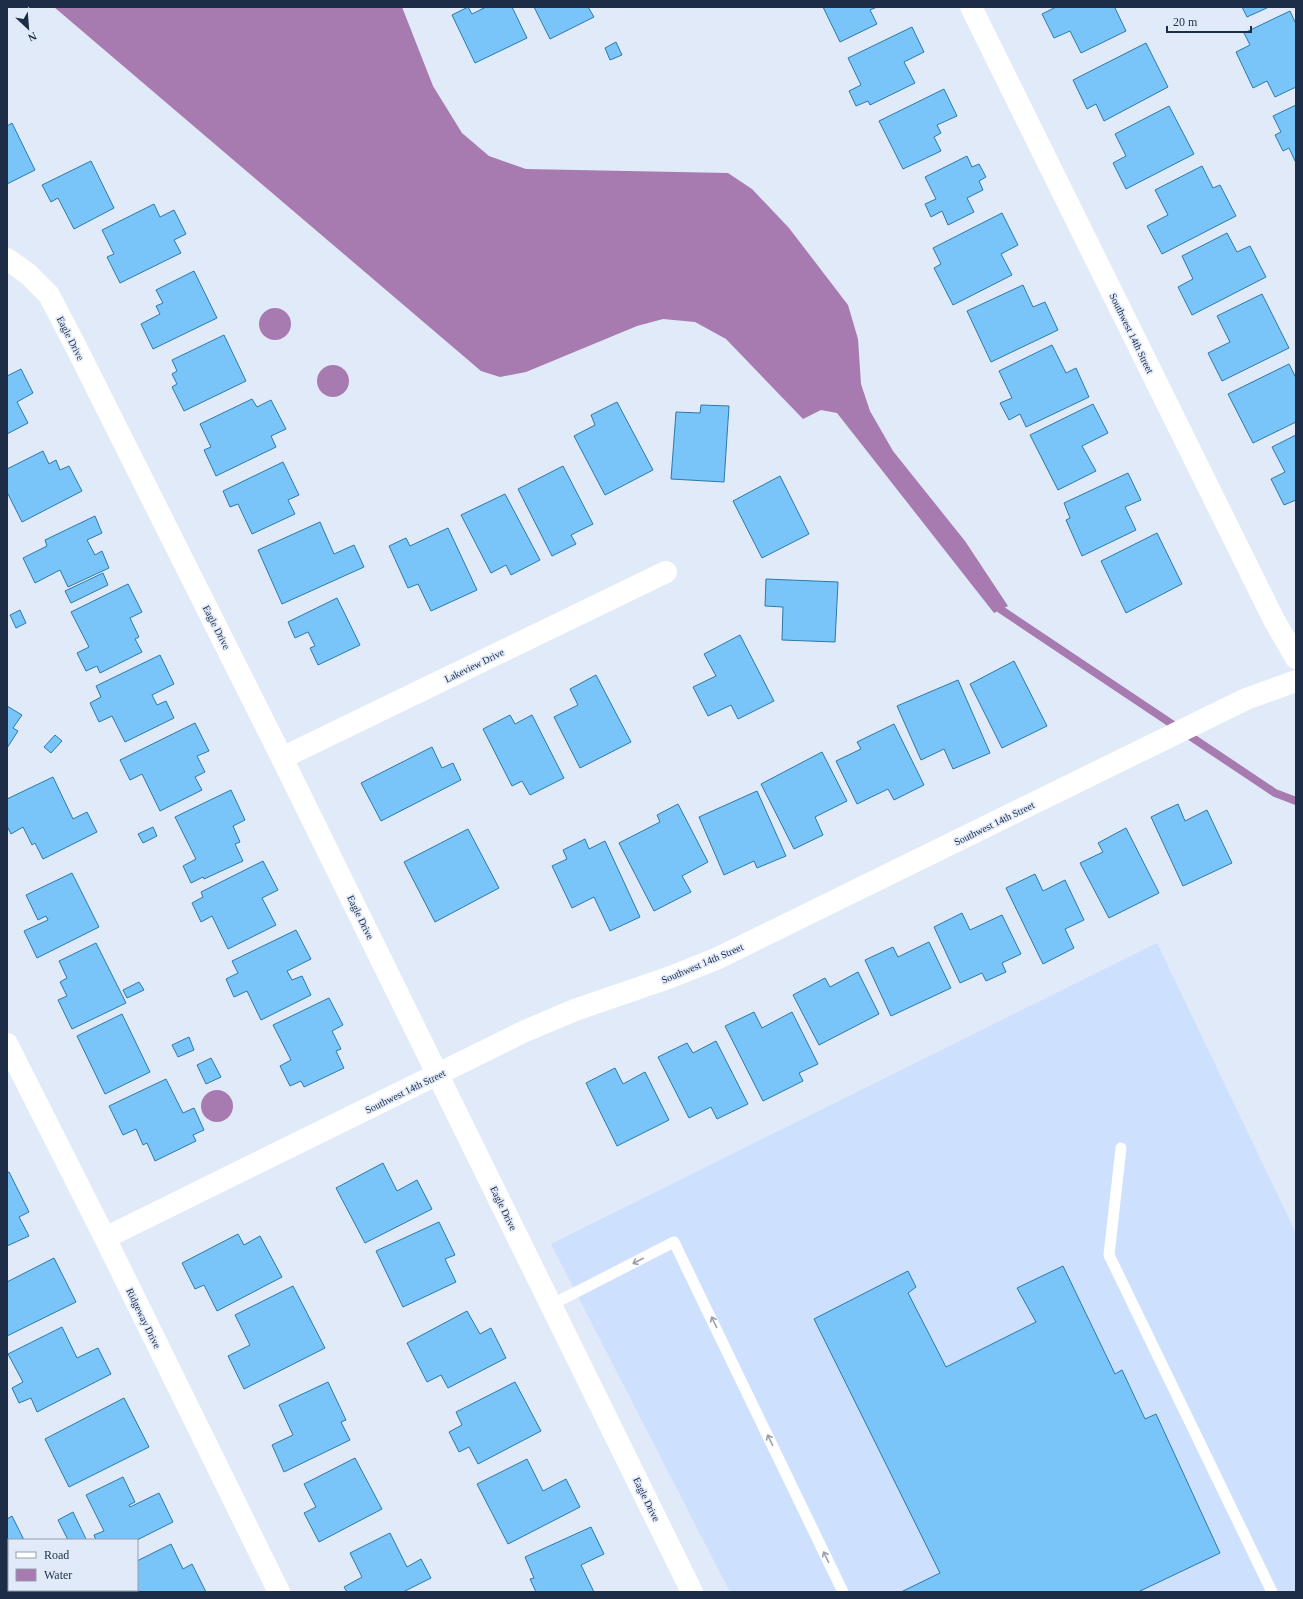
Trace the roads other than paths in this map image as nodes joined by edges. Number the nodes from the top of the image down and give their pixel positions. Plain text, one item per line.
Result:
1 (971, 7) edge
2 (7, 259) edge
3 (666, 572) dead end
4 (1296, 658) edge
5 (1296, 681) edge
6 (282, 758) junction
7 (7, 1044) edge
8 (438, 1075) junction
9 (1121, 1148) dead end
10 (105, 1238) junction
11 (551, 1305) junction
12 (279, 1592) edge
13 (692, 1592) edge
14 (843, 1592) edge
15 (1272, 1592) edge

1 - 4 street, Southwest 14th Street
2 - 6 street, Eagle Drive
3 - 6 street, Lakeview Drive
5 - 8 street, Southwest 14th Street
6 - 8 street, Eagle Drive
7 - 10 street, Ridgeway Drive
8 - 10 street, Southwest 14th Street
8 - 11 street, Eagle Drive
9 - 15 lane
10 - 12 street, Ridgeway Drive
11 - 13 street, Eagle Drive
14 -> 11 lane

